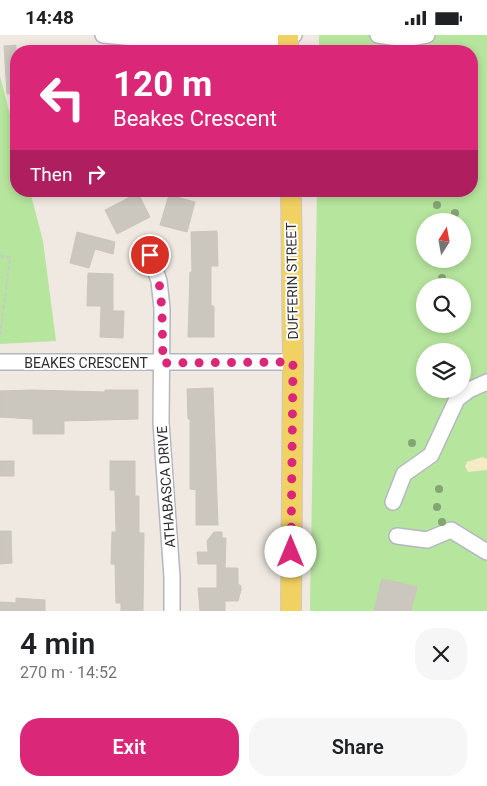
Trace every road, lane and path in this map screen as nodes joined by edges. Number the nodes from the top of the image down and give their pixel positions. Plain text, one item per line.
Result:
1 (103, 35) edge
2 (378, 35) edge
3 (427, 35) edge
4 (156, 37) edge
5 (289, 39) edge
6 (291, 197) edge
7 (150, 255) dead end
8 (0, 256) edge
9 (0, 336) edge
10 (0, 362) edge
11 (293, 362) junction
12 (163, 363) junction
13 (487, 382) edge
14 (393, 502) dead end
15 (397, 536) dead end
16 (487, 552) edge
17 (172, 611) edge
18 (291, 611) edge

1 - 4 street
2 - 3 street
4 - 5 street
6 - 11 main road, DUFFERIN STREET
7 - 12 street, ATHABASCA DRIVE
8 - 9 path
10 - 12 street, BEAKES CRESCENT
11 - 12 street, BEAKES CRESCENT
11 - 18 main road, DUFFERIN STREET
12 - 17 street, ATHABASCA DRIVE
13 - 14 street
15 - 16 street

